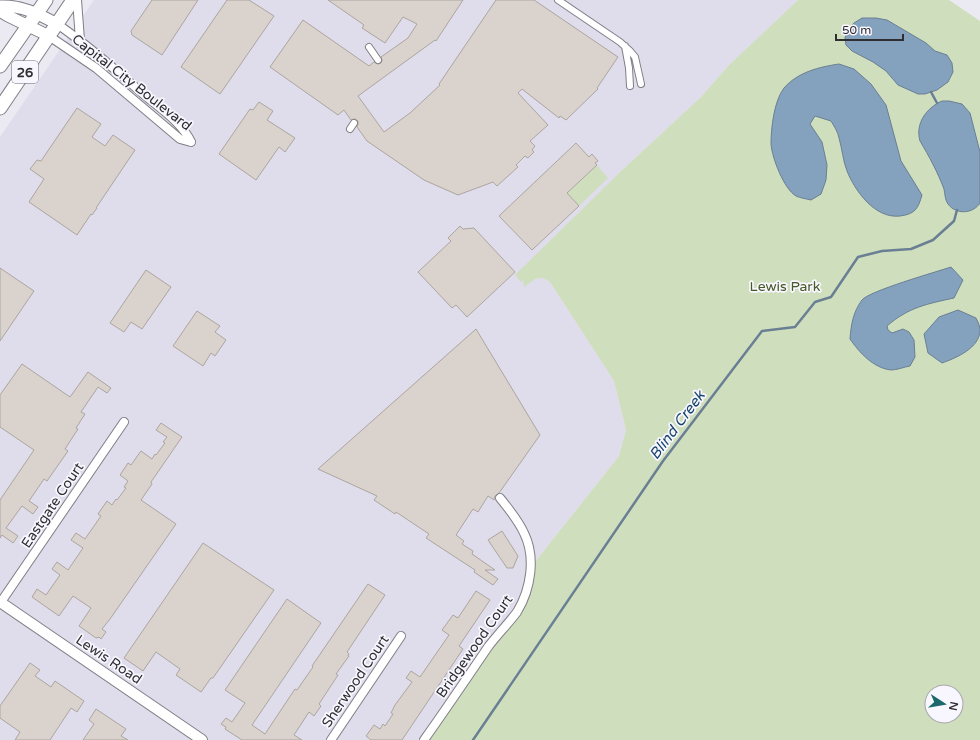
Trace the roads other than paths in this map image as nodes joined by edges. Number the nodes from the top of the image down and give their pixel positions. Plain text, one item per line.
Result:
1 (46, 0) edge
2 (73, 0) edge
3 (76, 0) edge
4 (558, 0) edge
5 (0, 6) edge
6 (0, 11) edge
7 (37, 13) junction
8 (57, 24) junction
9 (29, 25) junction
10 (49, 36) junction
11 (80, 40) junction
12 (625, 46) junction
13 (369, 47) dead end
14 (378, 60) dead end
15 (0, 66) edge
16 (641, 84) dead end
17 (630, 86) dead end
18 (0, 108) edge
19 (354, 124) dead end
20 (350, 129) dead end
21 (124, 422) dead end
22 (500, 498) dead end
23 (0, 602) edge
24 (401, 636) dead end
25 (202, 740) edge
26 (331, 740) edge
27 (424, 740) edge

1 - 7 highway, 26
2 - 8 highway, 26
3 - 11 street
4 - 12 street
5 - 7 main road
6 - 9 main road
7 - 8 main road
7 - 9 highway, 26
8 - 10 highway, 26
8 - 11 street, Capital City Boulevard
9 - 10 main road
9 - 15 highway, 26
10 - 11 street, Capital City Boulevard
10 - 18 highway, 26
12 - 16 street
12 - 17 street
13 - 14 street
19 - 20 street
21 - 23 street, Eastgate Court
22 - 27 street, Bridgewood Court
23 - 25 street, Lewis Road
24 - 26 street, Sherwood Court

